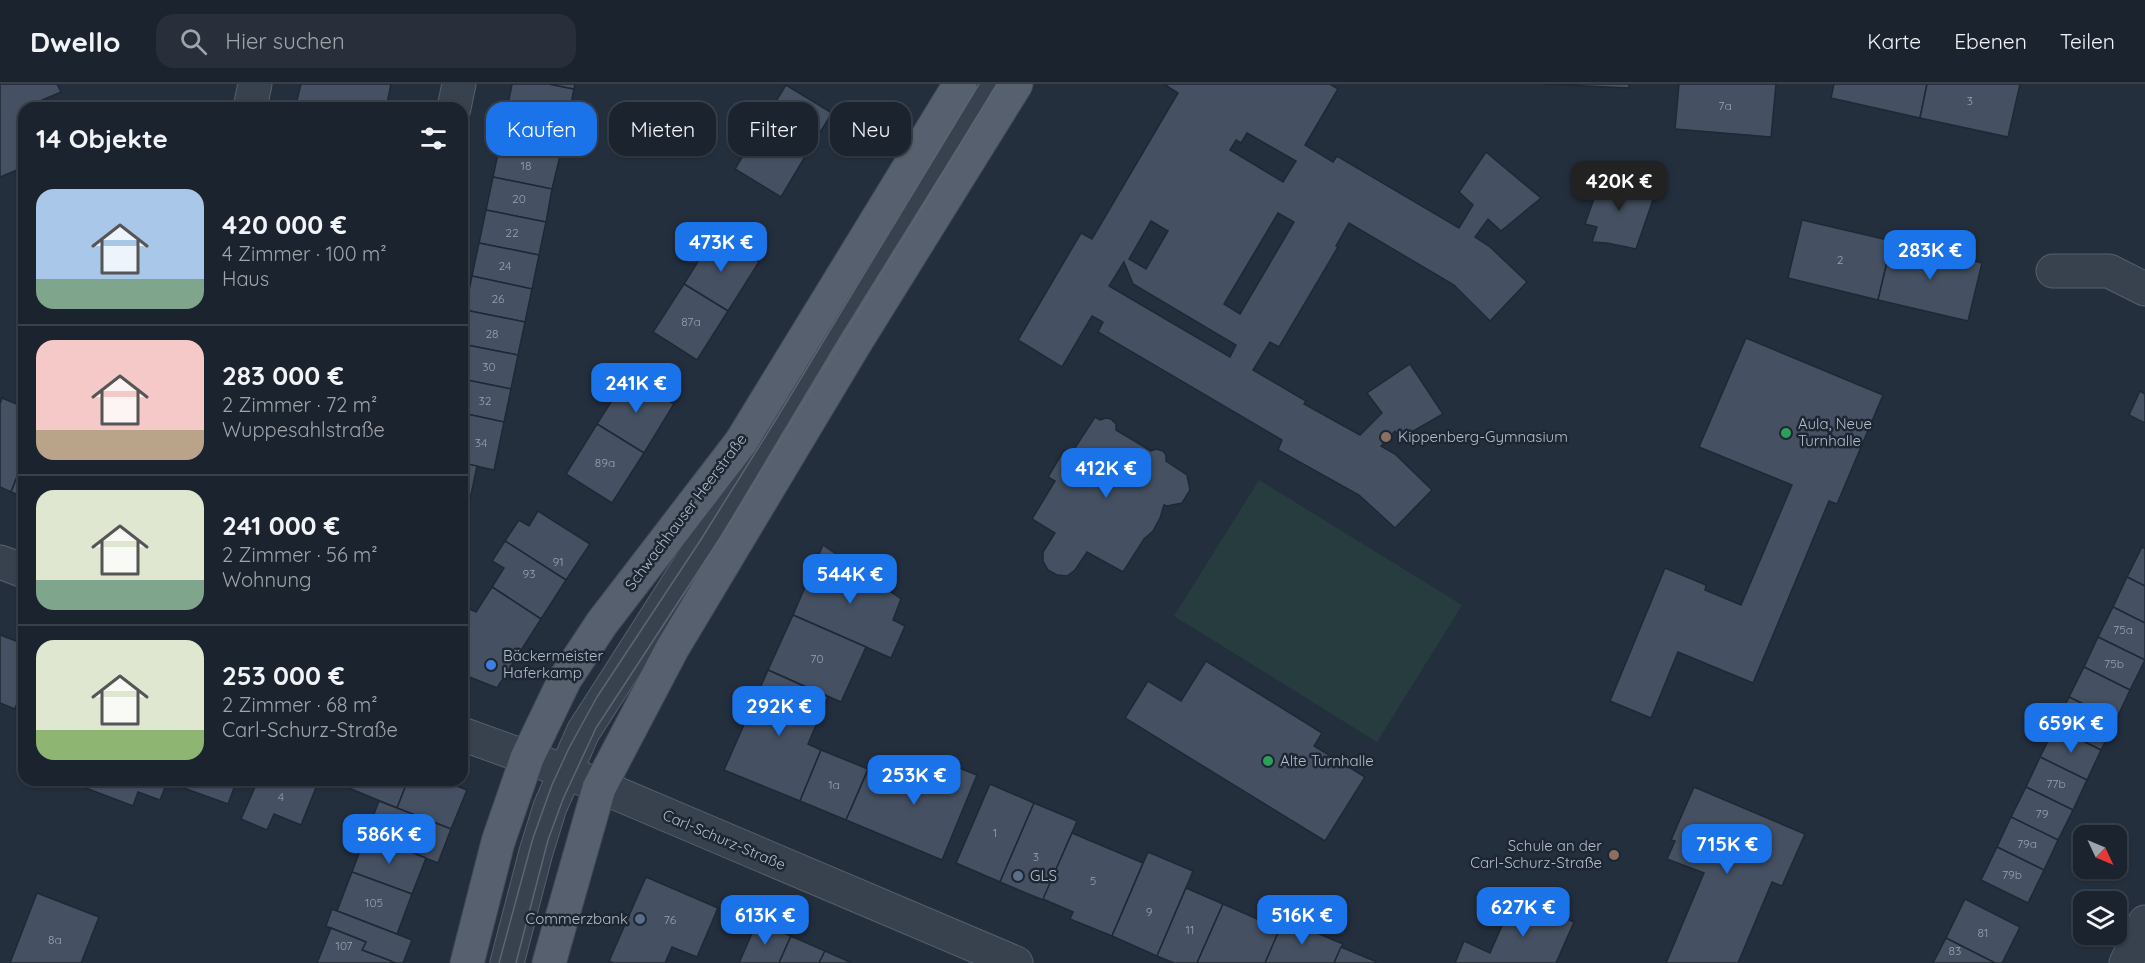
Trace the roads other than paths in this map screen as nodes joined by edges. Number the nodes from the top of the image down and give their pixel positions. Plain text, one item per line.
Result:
1 (255, 84) edge
2 (459, 84) edge
3 (960, 84) edge
4 (988, 84) edge
5 (1016, 84) edge
6 (251, 102) edge
7 (455, 102) edge
8 (2053, 271) dead end
9 (2145, 289) edge
10 (0, 562) edge
11 (18, 569) edge
12 (468, 736) edge
13 (527, 758) junction
14 (565, 772) junction
15 (599, 788) junction
16 (2145, 922) edge
17 (467, 963) edge
18 (507, 963) edge
19 (549, 963) edge
20 (1016, 963) edge
21 (2126, 963) edge

1 - 6 street
2 - 7 street
3 - 13 main road, Schwachhauser Heerstraße
4 - 14 street
5 - 15 main road
8 - 9 street
10 - 11 street
12 - 13 street, Carl-Schurz-Straße
13 - 14 street, Carl-Schurz-Straße
13 - 17 main road, Schwachhauser Heerstraße
14 - 15 street, Carl-Schurz-Straße
14 - 18 street
15 - 19 main road
15 - 20 street, Carl-Schurz-Straße
16 - 21 street

